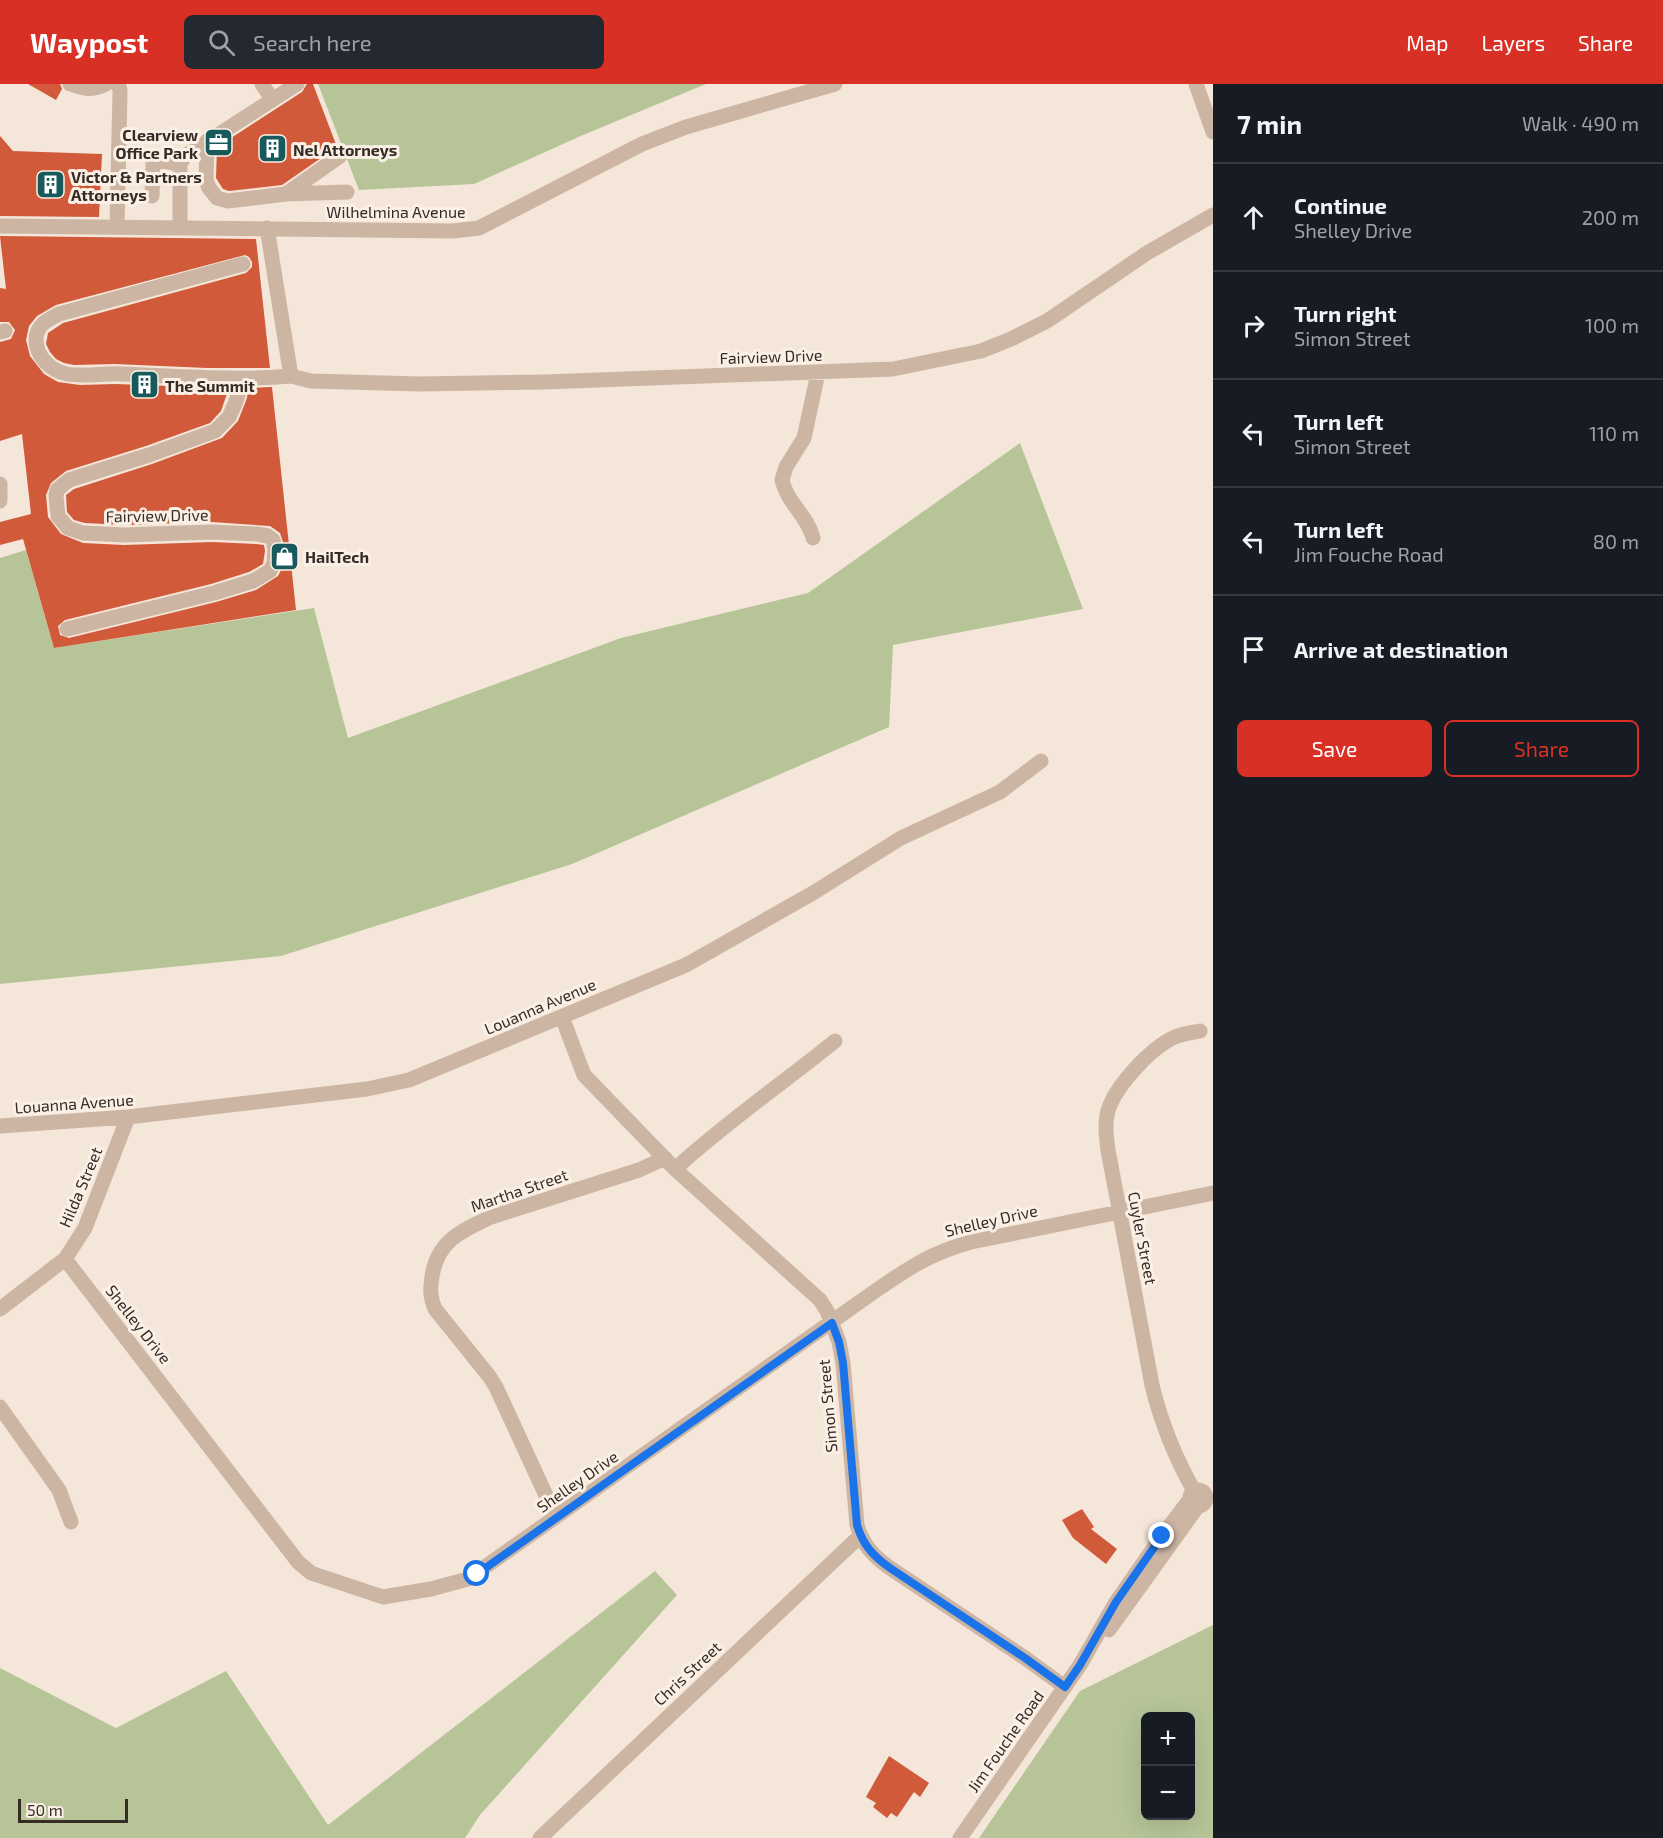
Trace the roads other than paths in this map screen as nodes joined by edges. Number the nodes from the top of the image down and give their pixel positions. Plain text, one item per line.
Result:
1 (70, 84) edge
2 (106, 84) edge
3 (118, 84) edge
4 (262, 84) edge
5 (297, 84) edge
6 (835, 84) edge
7 (1196, 84) edge
8 (272, 99) junction
9 (1213, 132) edge
10 (207, 141) junction
11 (340, 156) dead end
12 (180, 164) junction
13 (347, 192) dead end
14 (286, 194) junction
15 (152, 196) dead end
16 (1213, 215) edge
17 (0, 226) edge
18 (117, 227) junction
19 (180, 228) junction
20 (267, 228) junction
21 (243, 264) dead end
22 (818, 373) junction
23 (291, 376) junction
24 (239, 379) junction
25 (0, 484) edge
26 (0, 501) edge
27 (813, 538) dead end
28 (67, 629) dead end
29 (1041, 761) dead end
30 (562, 1017) junction
31 (1200, 1030) dead end
32 (836, 1041) dead end
33 (128, 1117) junction
34 (0, 1126) edge
35 (670, 1164) junction
36 (1213, 1193) edge
37 (1120, 1212) junction
38 (65, 1258) junction
39 (0, 1309) edge
40 (832, 1323) junction
41 (0, 1407) edge
42 (1202, 1495) edge
43 (556, 1517) junction
44 (71, 1522) dead end
45 (860, 1536) junction
46 (1065, 1687) junction
47 (540, 1838) edge
48 (960, 1838) edge

1 - 2 street
3 - 18 street
4 - 8 street
5 - 8 street
6 - 20 street, Wilhelmina Avenue
7 - 9 street
8 - 10 street
10 - 12 street
10 - 14 street
11 - 14 street
12 - 15 street
12 - 19 street
13 - 14 street
16 - 22 street, Fairview Drive
17 - 18 street, Wilhelmina Avenue
18 - 19 street, Wilhelmina Avenue
19 - 20 street, Wilhelmina Avenue
20 - 23 street
21 - 24 street, Fairview Drive
22 - 23 street, Fairview Drive
22 - 27 street
23 - 24 street, Fairview Drive
24 - 28 street, Fairview Drive
25 - 26 street
29 - 30 street, Louanna Avenue
30 - 33 street, Louanna Avenue
30 - 35 street, Simon Street
31 - 37 street, Cuyler Street
32 - 35 street, Martha Street
33 - 34 street, Louanna Avenue
33 - 38 street, Hilda Street
35 - 40 street, Simon Street
35 - 43 street, Martha Street
36 - 37 street, Shelley Drive
37 - 40 street, Shelley Drive
37 - 42 street, Cuyler Street
38 - 39 street, Hilda Street
38 - 43 street, Shelley Drive
40 - 43 street, Shelley Drive
40 - 45 street, Simon Street
41 - 44 street
42 - 46 street, Jim Fouche Road
45 - 46 street, Simon Street
45 - 47 street, Chris Street
46 - 48 street, Jim Fouche Road

